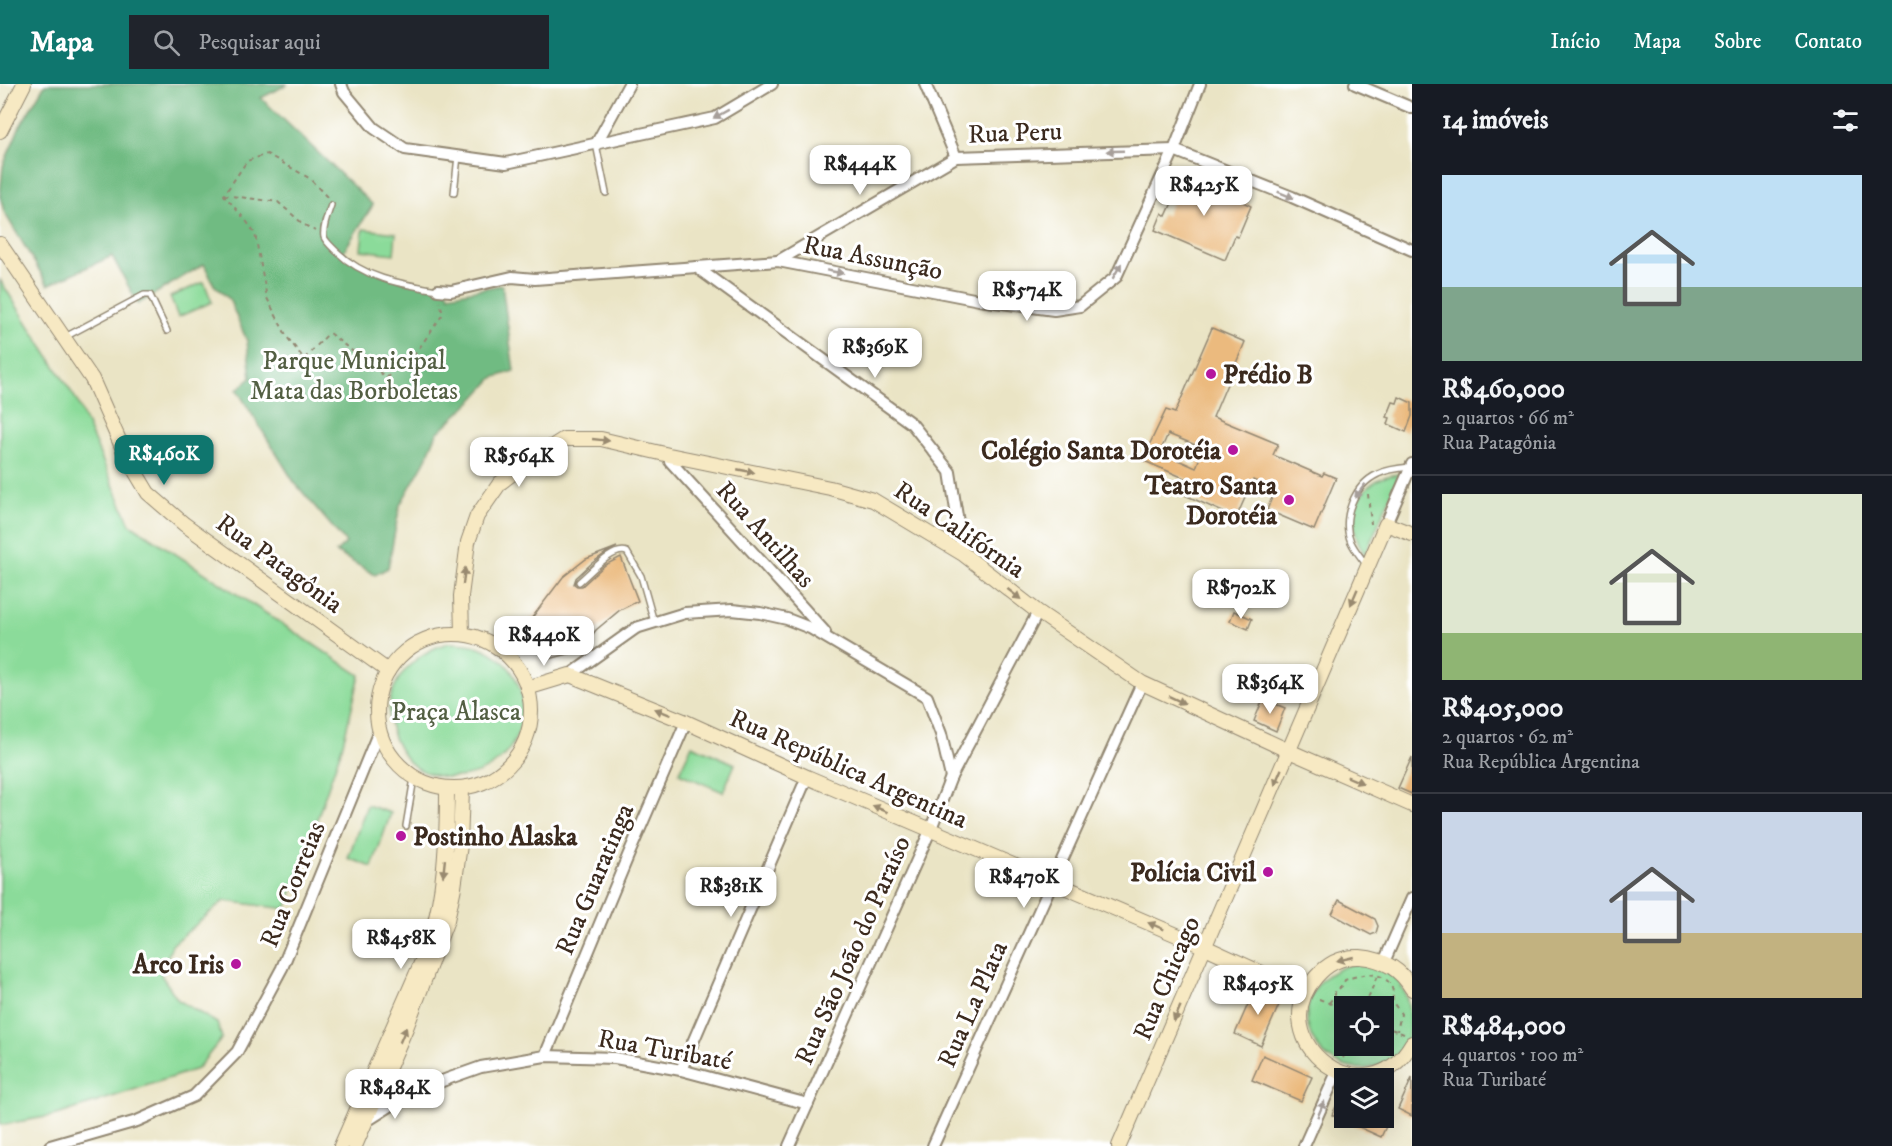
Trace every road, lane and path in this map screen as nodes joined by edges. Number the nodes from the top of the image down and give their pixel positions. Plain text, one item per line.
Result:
1 (24, 84) edge
2 (341, 84) edge
3 (629, 84) edge
4 (772, 84) edge
5 (925, 84) edge
6 (1200, 84) edge
7 (1355, 84) edge
8 (1412, 108) edge
9 (0, 131) edge
10 (596, 144) junction
11 (1174, 150) junction
12 (458, 156) junction
13 (956, 157) junction
14 (454, 193) dead end
15 (606, 193) dead end
16 (224, 195) junction
17 (332, 204) joint
18 (324, 236) junction
19 (0, 244) edge
20 (1412, 250) edge
21 (778, 261) junction
22 (696, 267) junction
23 (438, 290) junction
24 (167, 331) dead end
25 (64, 338) junction
26 (669, 455) junction
27 (1411, 465) edge
28 (1362, 498) dead end
29 (1380, 528) junction
30 (1412, 534) edge
31 (963, 554) junction
32 (1368, 566) junction
33 (579, 582) dead end
34 (1038, 612) junction
35 (654, 622) junction
36 (462, 634) junction
37 (833, 641) junction
38 (388, 671) junction
39 (570, 675) junction
40 (1142, 683) junction
41 (527, 688) junction
42 (686, 722) junction
43 (379, 731) junction
44 (1289, 752) junction
45 (807, 777) junction
46 (951, 777) junction
47 (414, 778) junction
48 (447, 789) junction
49 (462, 789) junction
50 (1412, 805) edge
51 (406, 826) dead end
52 (930, 831) junction
53 (1052, 881) junction
54 (1412, 898) edge
55 (1206, 947) junction
56 (1384, 962) junction
57 (1377, 976) junction
58 (1412, 989) edge
59 (1305, 993) junction
60 (1369, 996) edge
61 (1329, 1003) junction
62 (1334, 1005) edge
63 (1394, 1030) edge
64 (1397, 1031) junction
65 (1408, 1037) edge
66 (545, 1056) junction
67 (1388, 1068) edge
68 (681, 1070) junction
69 (1334, 1070) edge
70 (1334, 1079) edge
71 (381, 1088) junction
72 (409, 1094) junction
73 (808, 1104) junction
74 (365, 1122) junction
75 (50, 1146) edge
76 (341, 1146) edge
77 (355, 1146) edge
78 (789, 1146) edge
79 (933, 1146) edge
80 (1119, 1146) edge
81 (1304, 1146) edge

1 - 9 street
2 - 12 street
3 - 10 street
4 -> 10 street
5 - 13 street
6 - 11 street, Rua Assunção
7 - 8 street
10 - 12 street
10 - 15 lane
11 -> 13 street, Rua Peru
11 -> 20 street
21 -> 11 street, Rua Assunção
12 - 14 lane
13 - 21 street, Rua Peru
16 - 17 path
16 - 18 path
16 - 23 path
17 - 18 lane
18 - 23 lane
19 - 25 street, Rua Patagônia
21 - 22 street, Rua Assunção
22 - 23 street, Rua Assunção
22 - 31 street
24 - 25 lane
25 - 38 street, Rua Patagônia
26 -> 31 street, Rua Califórnia
36 -> 26 street, Rua Califórnia
26 - 37 street, Rua Antilhas
27 - 29 street, Rua Chicago
27 -> 32 lane
28 - 29 path
29 - 30 street
29 - 32 street, Rua Chicago
31 -> 34 street, Rua Califórnia
32 -> 44 street, Rua Chicago
33 - 35 lane
34 - 40 street, Rua Califórnia
34 - 46 street, Rua São João do Paraíso
35 - 37 street
35 - 39 street
36 - 38 street
36 - 41 street
37 - 46 street
38 - 43 street
39 - 41 street
42 -> 39 street, Rua República Argentina
40 -> 44 street, Rua Califórnia
40 - 53 street, Rua La Plata
41 - 49 street
42 - 45 street, Rua República Argentina
42 - 66 street, Rua Guaratinga
43 - 47 street
43 - 75 street, Rua Correias
44 -> 50 street, Rua Califórnia
44 -> 55 street, Rua Chicago
52 -> 45 street, Rua República Argentina
45 - 68 street
46 - 52 street, Rua São João do Paraíso
47 - 48 street
47 - 51 lane
48 - 49 street
48 -> 76 street
71 -> 49 street
52 - 53 street, Rua República Argentina
52 - 73 street, Rua São João do Paraíso
55 -> 53 street, Rua República Argentina
53 - 79 street, Rua La Plata
54 - 56 street
55 - 59 street, Rua República Argentina
55 -> 80 street, Rua Chicago
56 - 57 path
56 - 58 street
56 -> 59 street
57 - 60 path
57 - 61 path
57 - 64 path
59 - 61 path
59 - 69 street
61 - 62 path
63 - 64 path
64 - 65 path
65 - 67 street
66 - 68 street, Rua Turibaté
66 - 72 street, Rua Turibaté
68 - 73 street, Rua Turibaté
81 -> 70 street
71 - 72 street
71 - 74 street
72 - 74 street, Rua Turibaté
73 - 78 street, Rua São João do Paraíso
74 - 77 street

